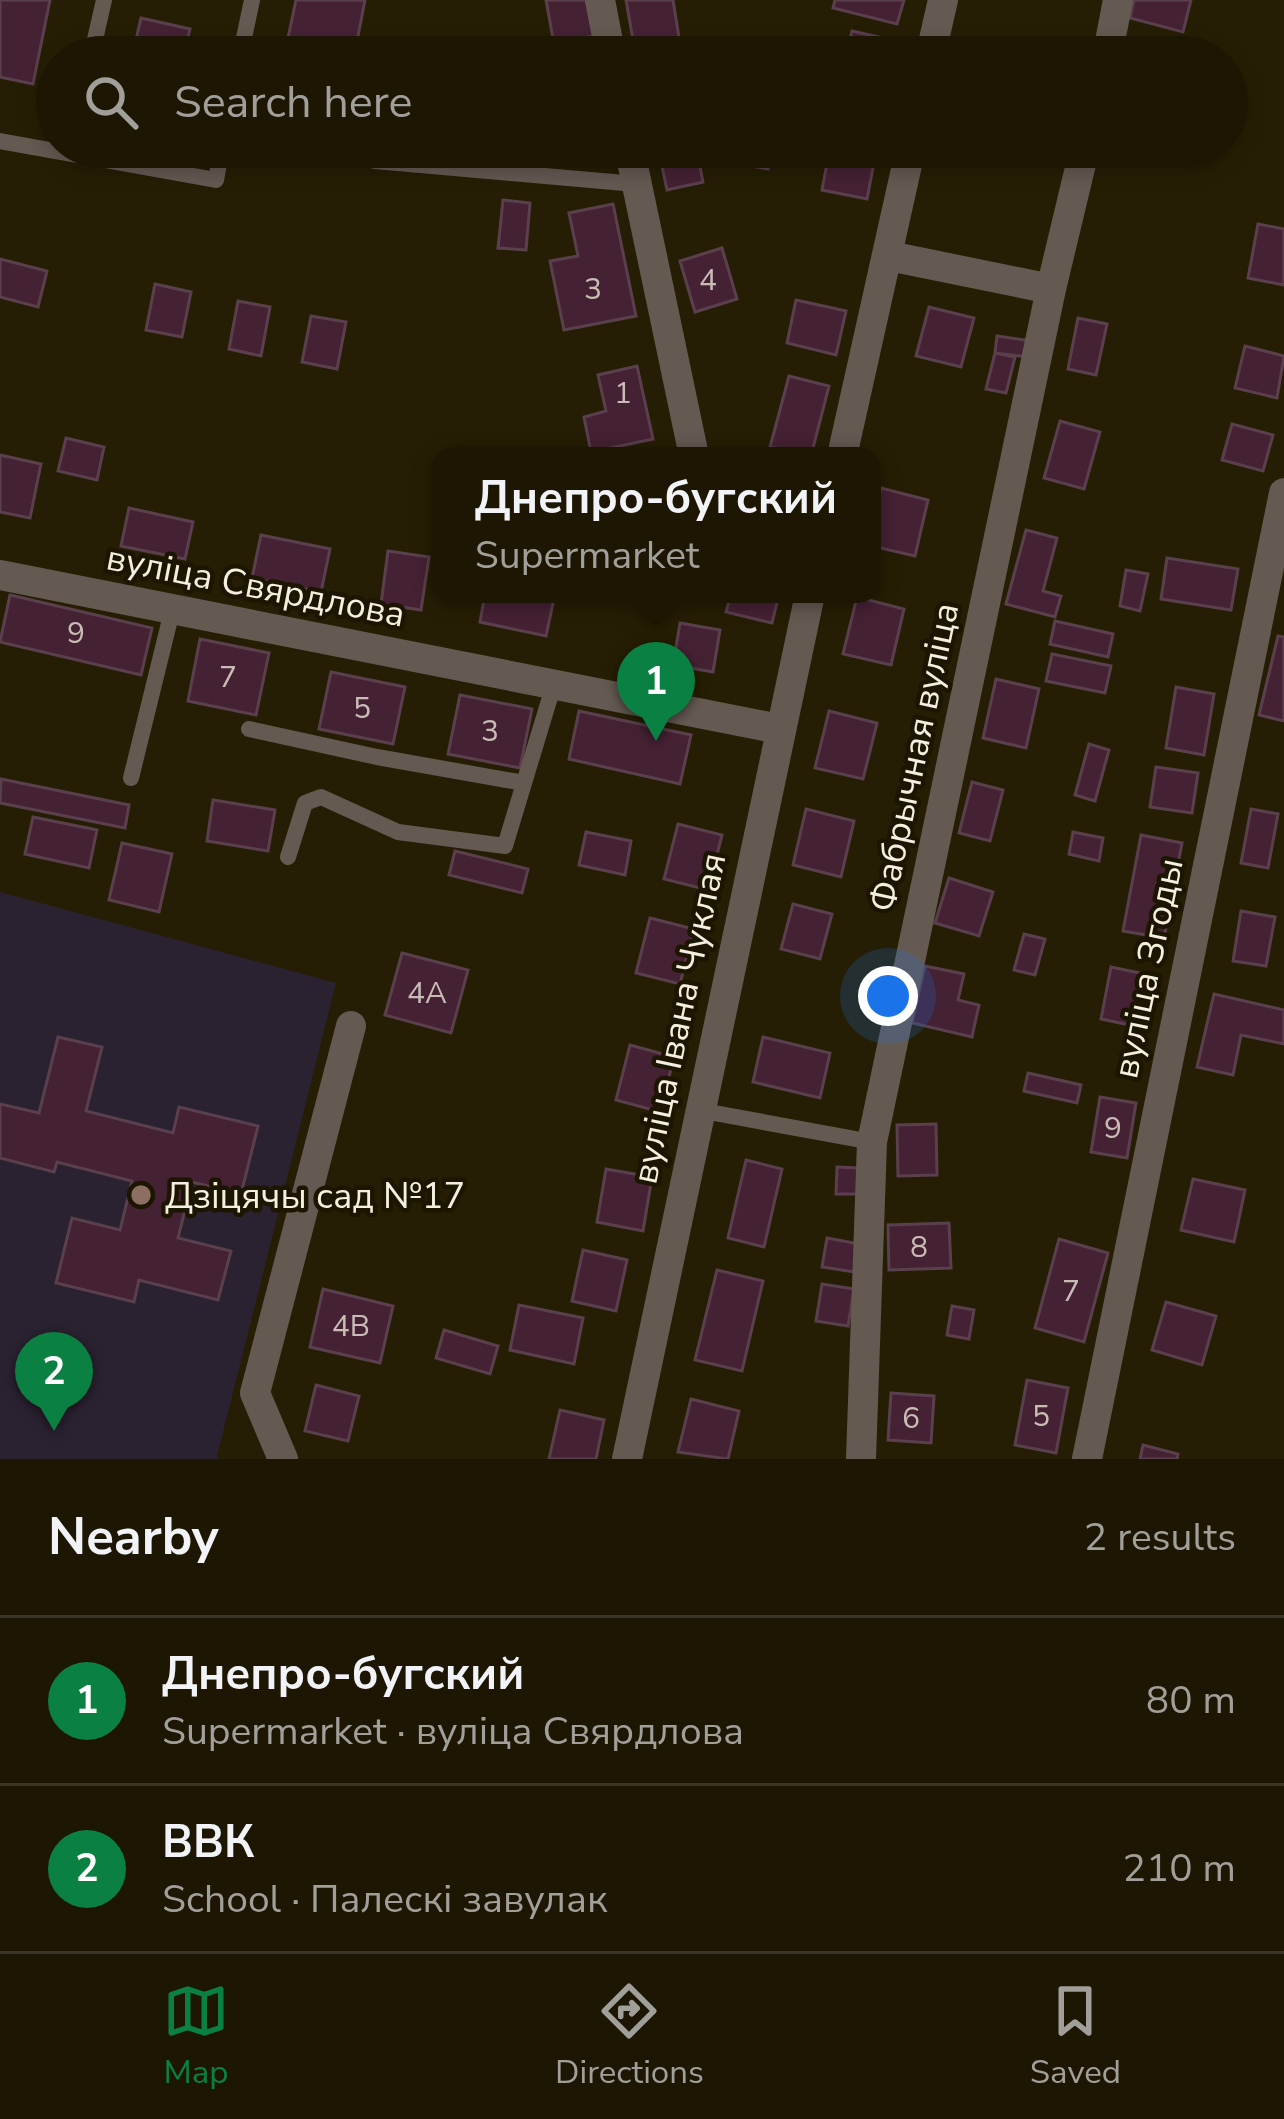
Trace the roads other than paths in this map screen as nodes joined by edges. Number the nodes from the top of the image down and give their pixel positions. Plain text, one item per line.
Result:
1 (104, 0) edge
2 (252, 0) edge
3 (600, 0) edge
4 (943, 0) edge
5 (1118, 0) edge
6 (96, 36) edge
7 (244, 36) edge
8 (607, 36) edge
9 (935, 36) edge
10 (1111, 36) edge
11 (0, 141) edge
12 (36, 146) edge
13 (158, 168) edge
14 (218, 168) edge
15 (454, 168) edge
16 (633, 168) edge
17 (907, 168) edge
18 (1080, 168) edge
19 (636, 184) junction
20 (889, 256) junction
21 (1051, 289) junction
22 (692, 447) edge
23 (844, 447) edge
24 (1284, 493) edge
25 (0, 575) edge
26 (808, 603) edge
27 (173, 607) junction
28 (554, 684) junction
29 (249, 729) dead end
30 (779, 729) junction
31 (131, 778) dead end
32 (524, 783) junction
33 (288, 857) dead end
34 (351, 1026) dead end
35 (698, 1110) junction
36 (872, 1142) junction
37 (283, 1459) edge
38 (627, 1459) edge
39 (861, 1459) edge
40 (1088, 1459) edge

1 - 6 lane
2 - 7 lane
3 - 8 street
4 - 9 street
5 - 10 street
11 - 12 lane
13 - 14 lane
15 - 19 lane
16 - 19 street
17 - 20 street
18 - 21 street, Фабрычная вуліца
19 - 22 street
20 - 21 street
20 - 23 street
21 - 36 street, Фабрычная вуліца
24 - 40 street, вуліца Згоды
25 - 27 street, вуліца Свярдлова
26 - 30 street, вуліца Івана Чуклая
27 - 28 street, вуліца Свярдлова
27 - 31 lane
28 - 30 street, вуліца Свярдлова
28 - 32 lane
29 - 32 lane
30 - 35 street, вуліца Івана Чуклая
32 - 33 lane
34 - 37 street
35 - 36 lane
35 - 38 street, вуліца Івана Чуклая
36 - 39 street, Фабрычная вуліца

